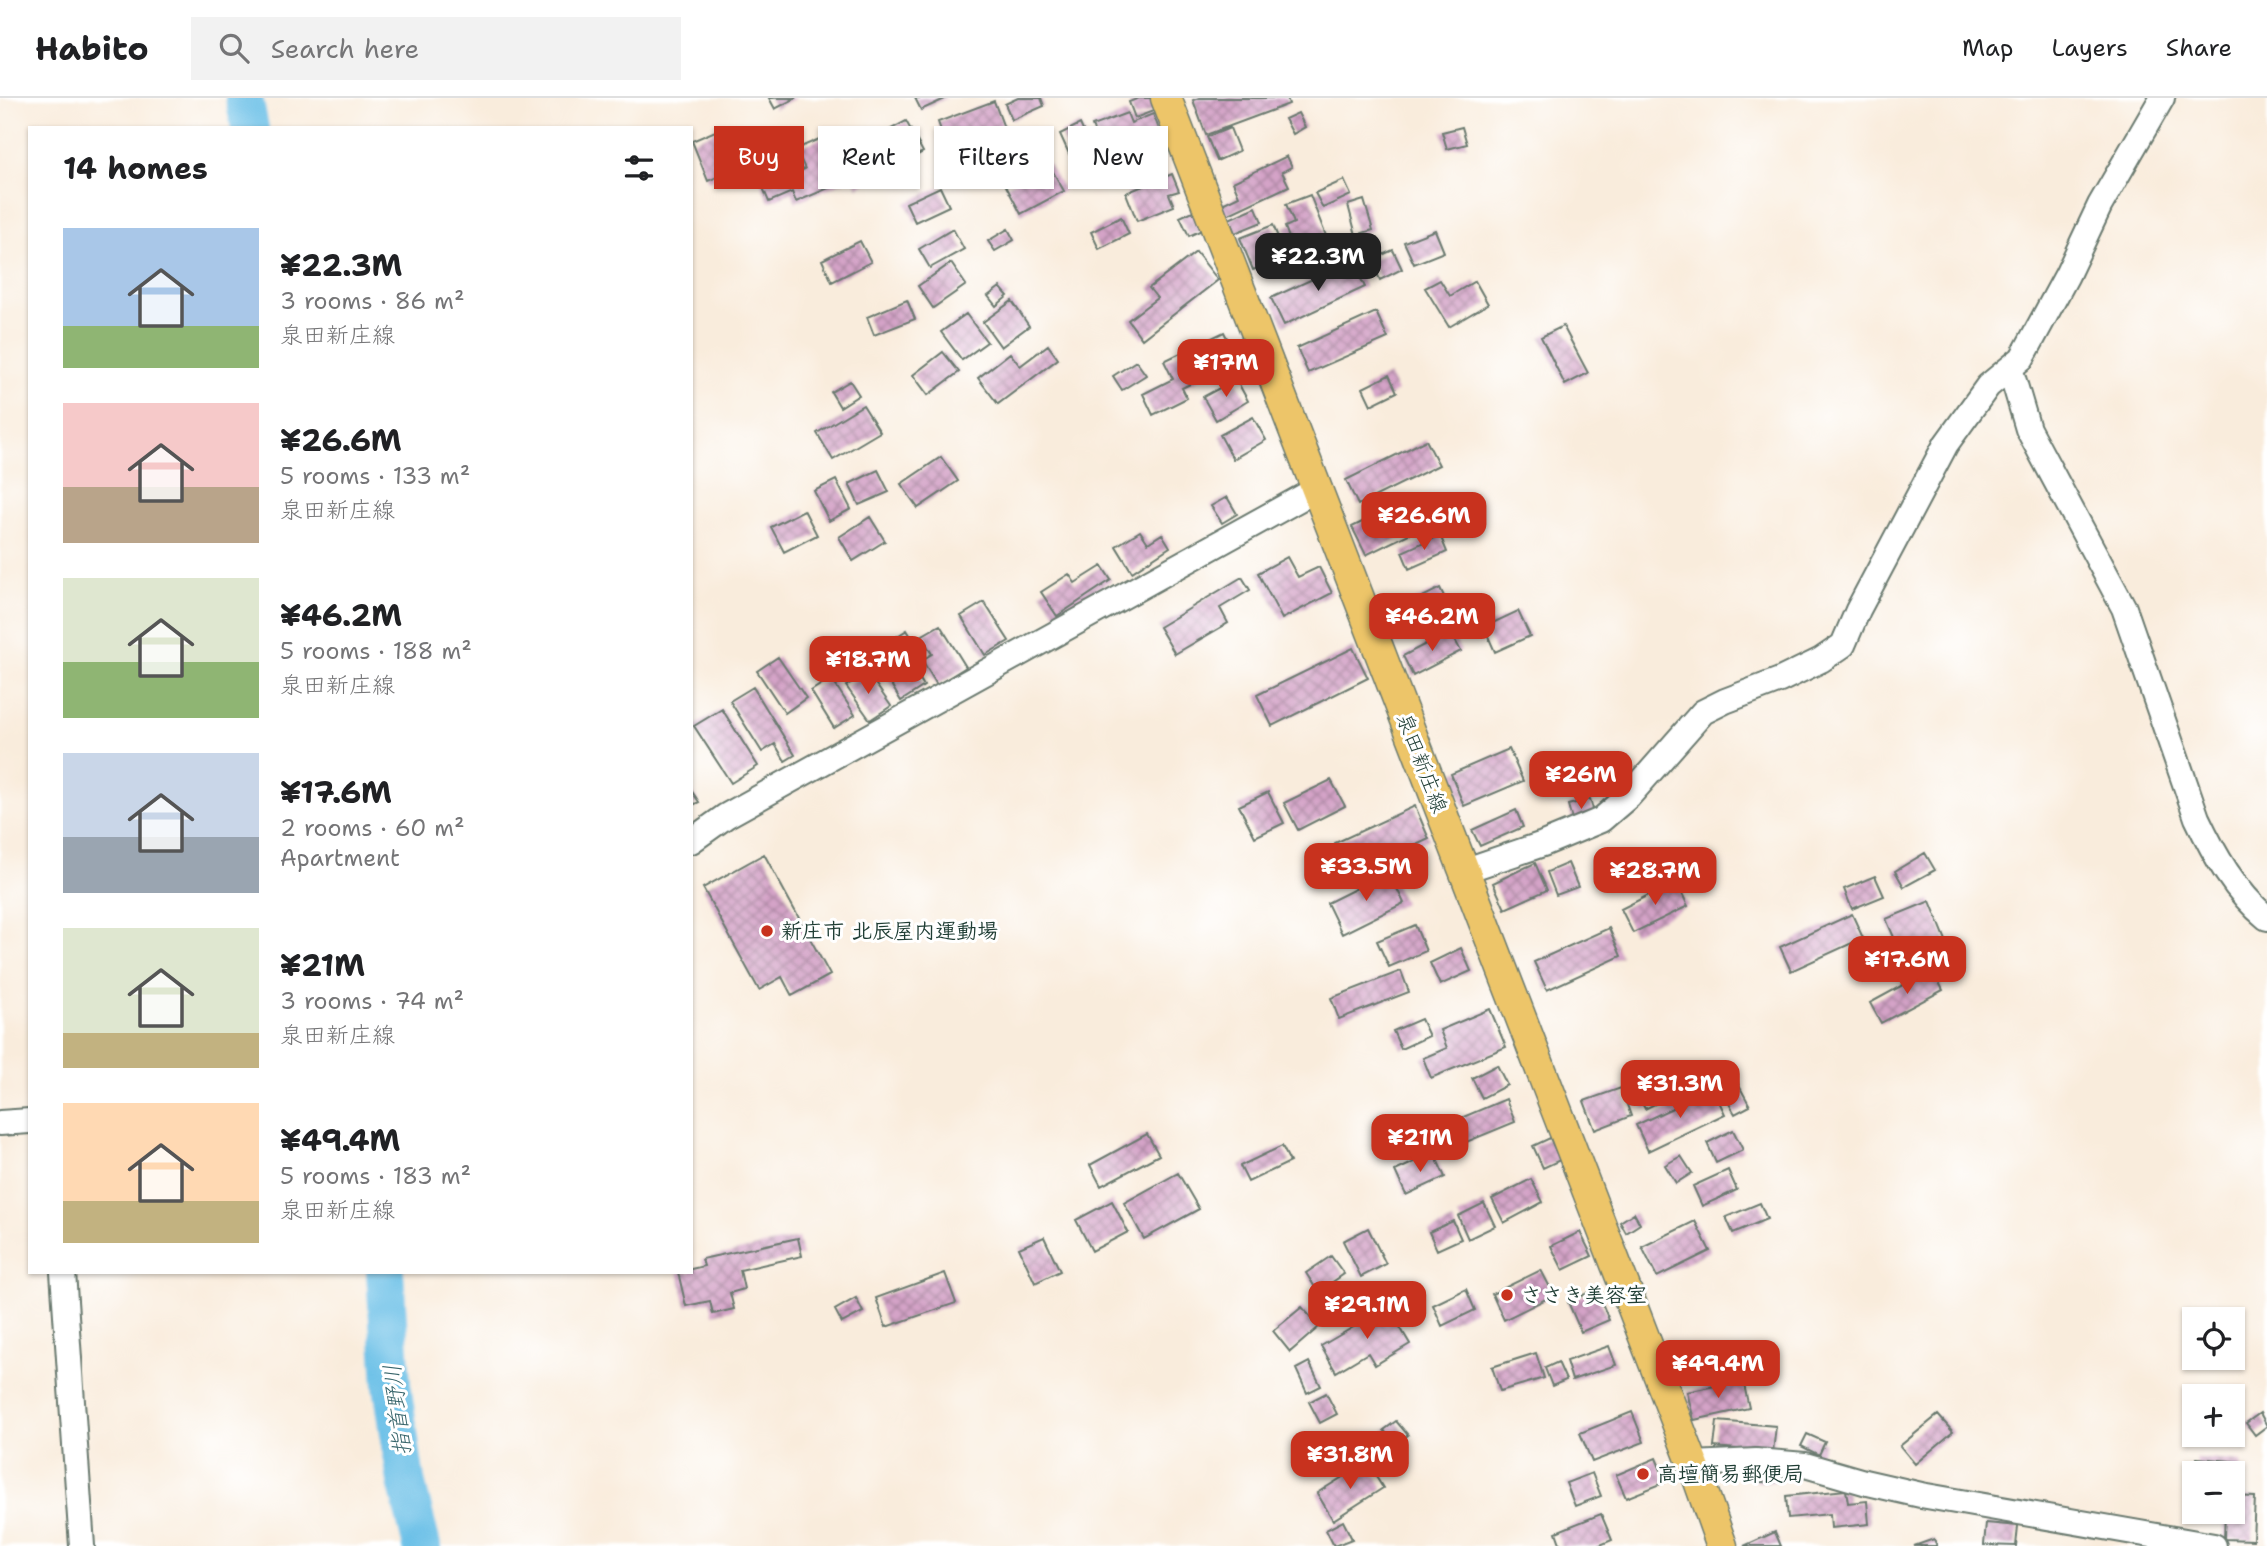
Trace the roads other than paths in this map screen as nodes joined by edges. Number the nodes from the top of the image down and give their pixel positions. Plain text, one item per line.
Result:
1 (1166, 98) edge
2 (2162, 98) edge
3 (2010, 368) junction
4 (1317, 488) junction
5 (693, 840) edge
6 (1464, 871) junction
7 (2267, 918) edge
8 (28, 1121) edge
9 (0, 1123) edge
10 (63, 1274) edge
11 (1693, 1464) junction
12 (82, 1546) edge
13 (1722, 1546) edge
14 (2214, 1546) edge

1 - 4 main road, 泉田新庄線
2 - 3 street
3 - 6 street
3 - 7 street
4 - 5 street
4 - 6 main road, 泉田新庄線
6 - 11 main road, 泉田新庄線
8 - 9 street
10 - 12 street
11 - 13 main road, 泉田新庄線
11 - 14 street

